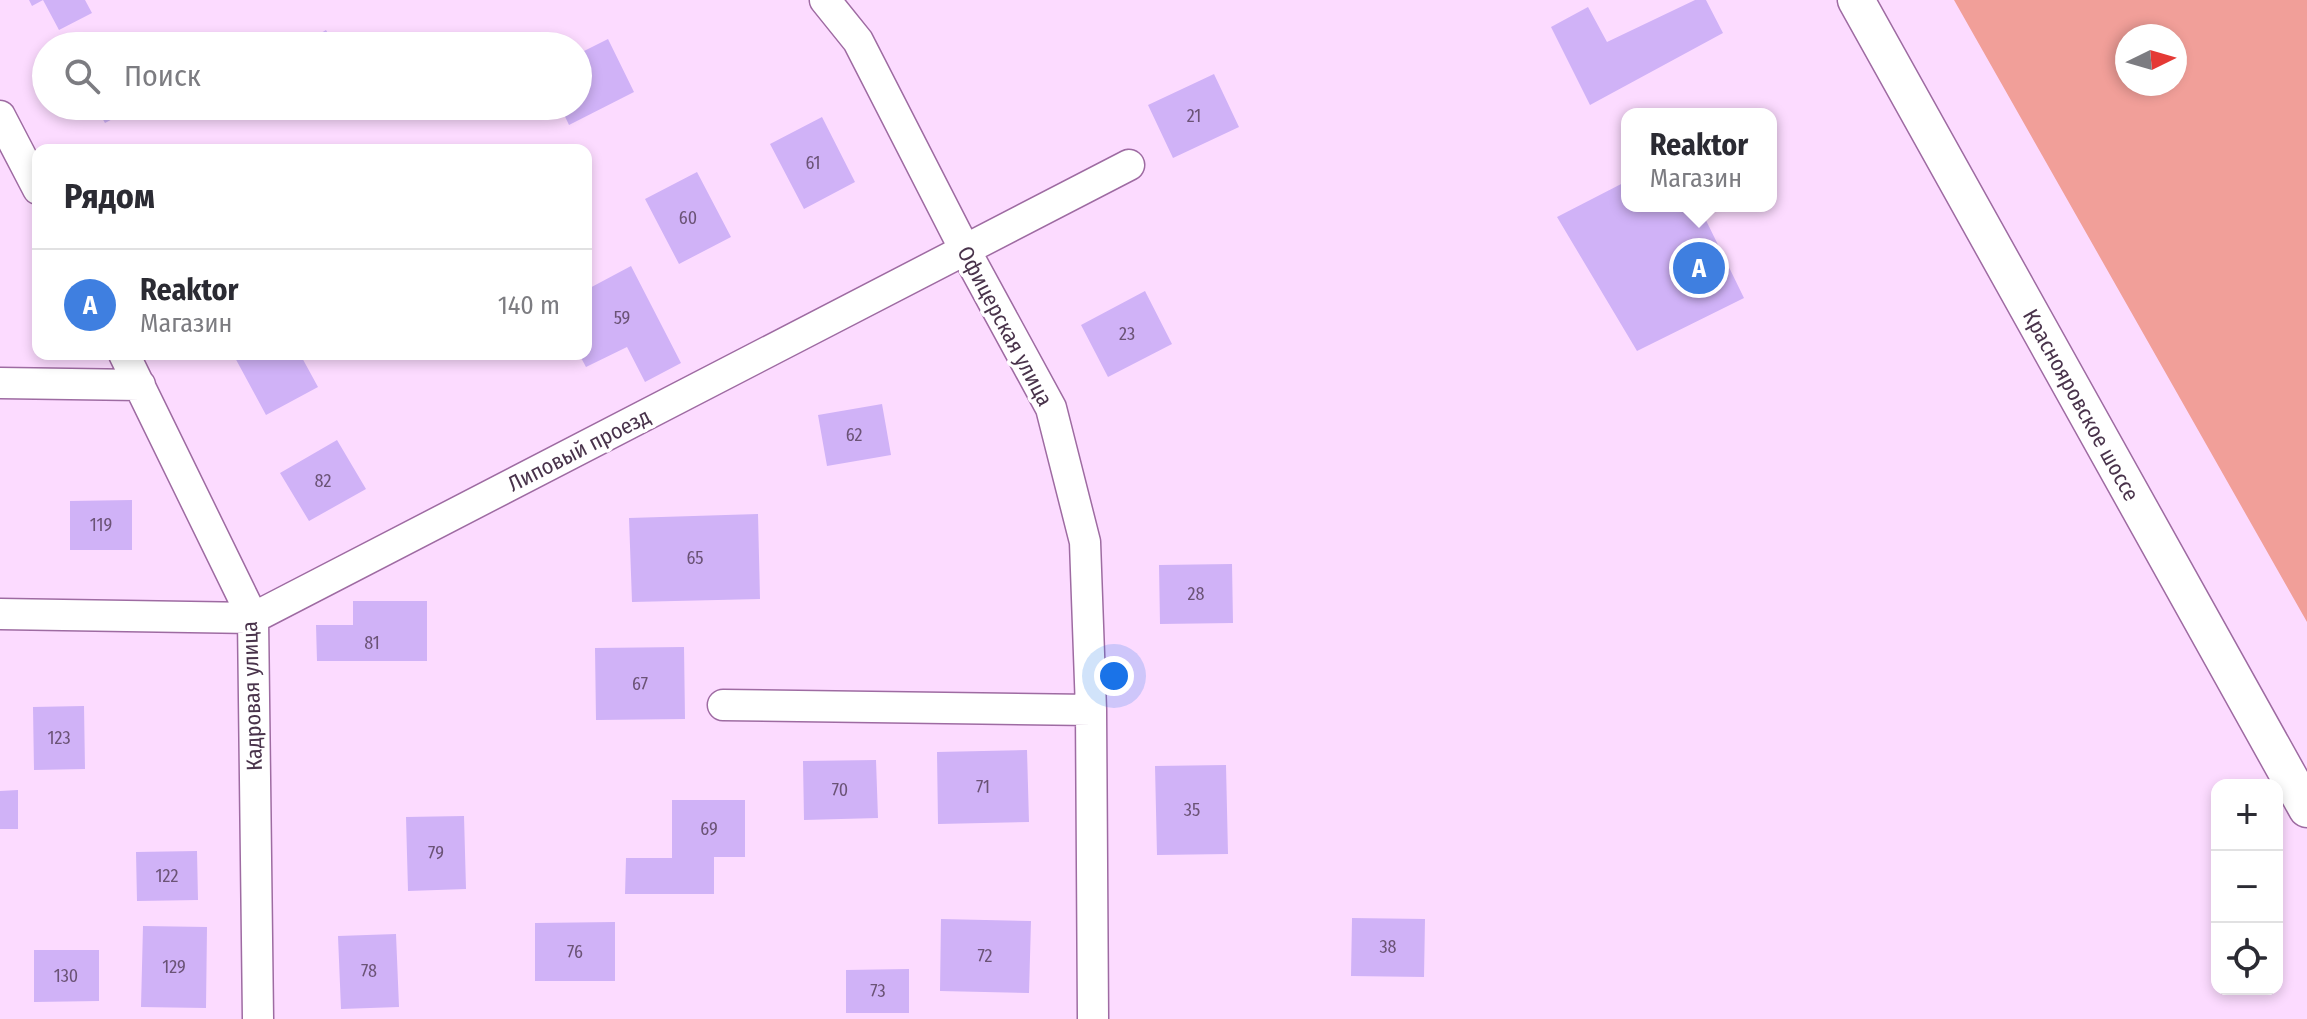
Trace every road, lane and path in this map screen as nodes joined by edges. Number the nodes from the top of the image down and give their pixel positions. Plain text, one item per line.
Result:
1 (825, 0) edge
2 (1856, 0) edge
3 (0, 116) edge
4 (1129, 165) dead end
5 (32, 177) edge
6 (965, 250) junction
7 (127, 360) edge
8 (0, 383) edge
9 (140, 385) junction
10 (0, 614) edge
11 (253, 618) junction
12 (723, 705) dead end
13 (1091, 710) junction
14 (2307, 809) edge
15 (258, 1019) edge
16 (1093, 1019) edge

1 - 6 street, Офицерская улица
2 - 14 street, Краснояровское шоссе
3 - 5 street
4 - 6 street, Липовый проезд
6 - 11 street, Липовый проезд
6 - 13 street, Офицерская улица
7 - 9 street, Кадровая улица
8 - 9 street
9 - 11 street, Кадровая улица
10 - 11 street, Липовый проезд
11 - 15 street, Кадровая улица
12 - 13 street
13 - 16 street, Офицерская улица

